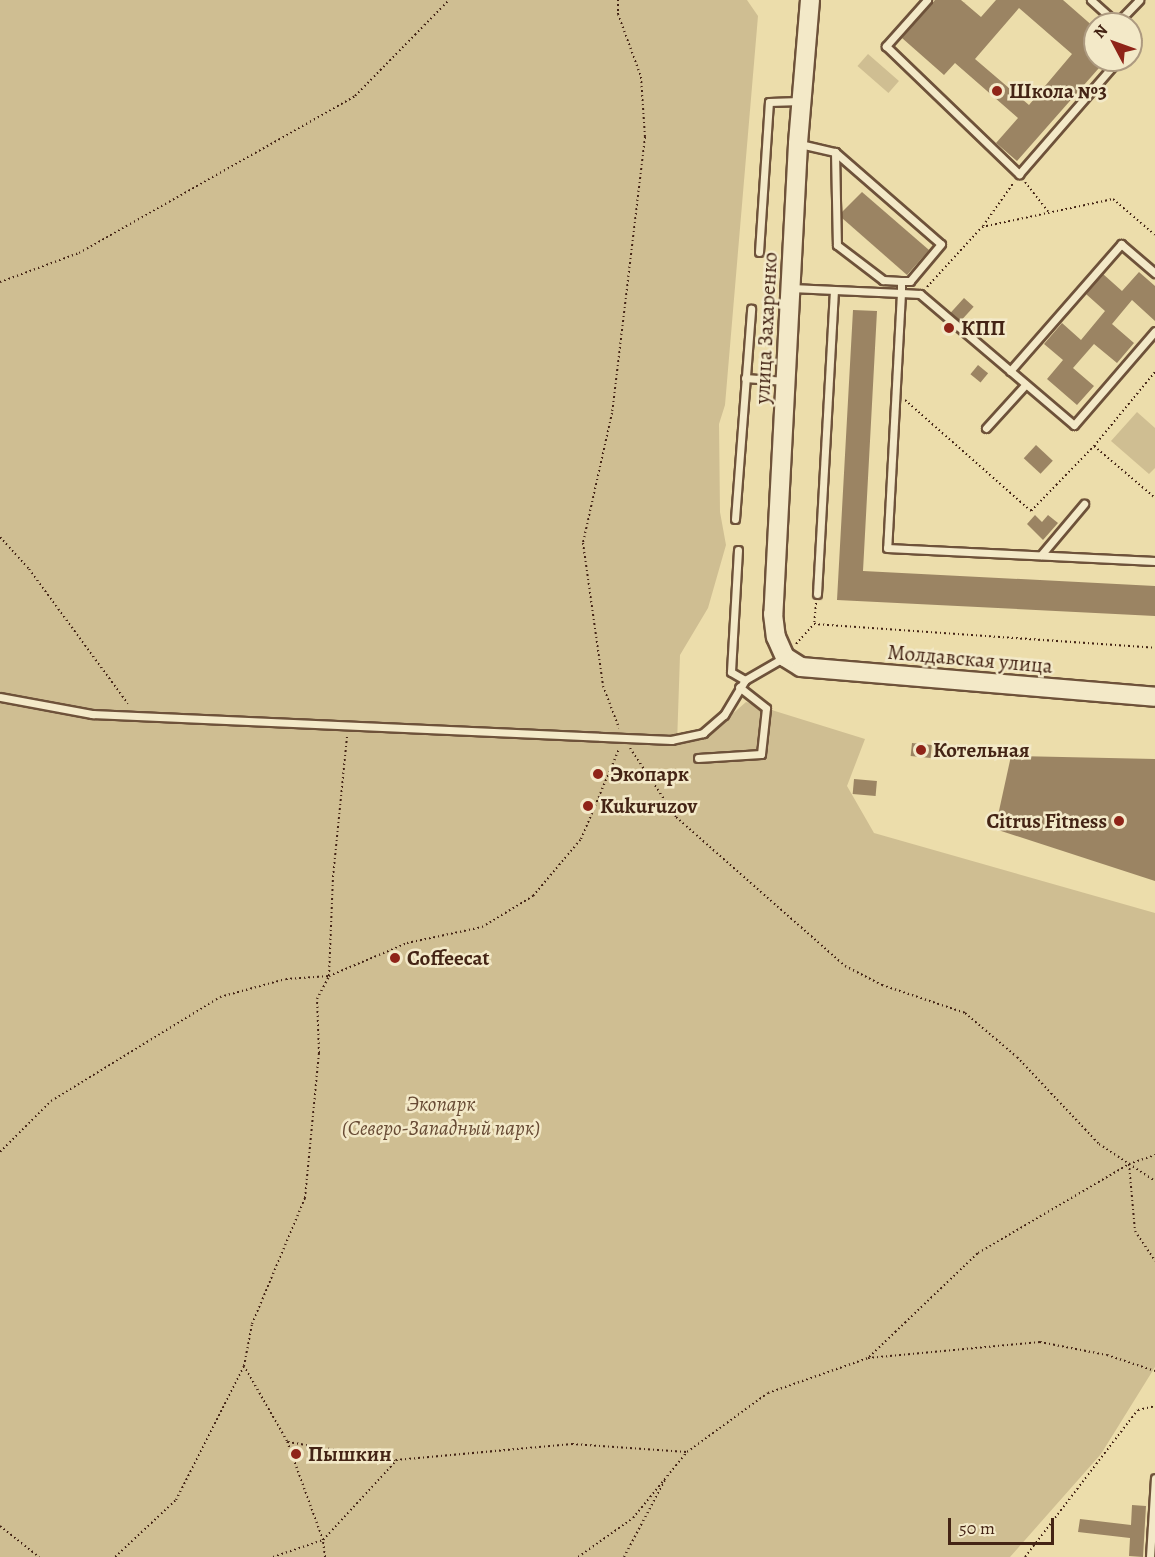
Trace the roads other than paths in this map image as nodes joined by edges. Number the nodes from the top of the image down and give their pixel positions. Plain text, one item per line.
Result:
1 (810, 0) edge
2 (927, 0) edge
3 (1091, 0) edge
4 (1138, 0) edge
5 (1104, 12) edge
6 (1128, 12) edge
7 (1108, 72) edge
8 (800, 101) junction
9 (798, 144) junction
10 (835, 152) junction
11 (759, 252) dead end
12 (1155, 273) edge
13 (901, 281) junction
14 (790, 288) junction
15 (834, 291) junction
16 (901, 293) junction
17 (751, 309) dead end
18 (1155, 331) edge
19 (1010, 371) junction
20 (745, 378) junction
21 (785, 381) junction
22 (1026, 384) junction
23 (986, 428) dead end
24 (1084, 504) dead end
25 (735, 519) dead end
26 (738, 550) dead end
27 (1041, 555) junction
28 (1155, 561) edge
29 (817, 594) road end
30 (785, 657) junction
31 (745, 680) junction
32 (740, 687) junction
33 (0, 697) edge
34 (1155, 697) edge
35 (698, 758) dead end
36 (1155, 1478) edge
37 (1150, 1557) edge

1 - 8 street, улица Захаренко
2 - 7 lane
3 - 5 lane
4 - 6 lane
8 - 9 street, улица Захаренко
8 - 11 lane
9 - 10 lane
9 - 14 street, улица Захаренко
10 - 13 lane
10 - 13 lane
12 - 19 lane
13 - 16 lane
14 - 15 lane
14 - 21 street, улица Захаренко
15 - 16 lane
15 - 29 lane
16 - 19 lane
16 - 27 lane
17 - 20 lane
18 - 22 lane
19 - 22 lane
20 - 21 lane
20 - 25 lane
21 - 30 street, улица Захаренко
22 - 23 lane
24 - 27 lane
26 - 31 lane
27 - 28 lane
30 - 31 lane
30 - 34 street, Молдавская улица
31 - 32 lane
32 - 33 lane
32 - 35 lane
36 - 37 lane

